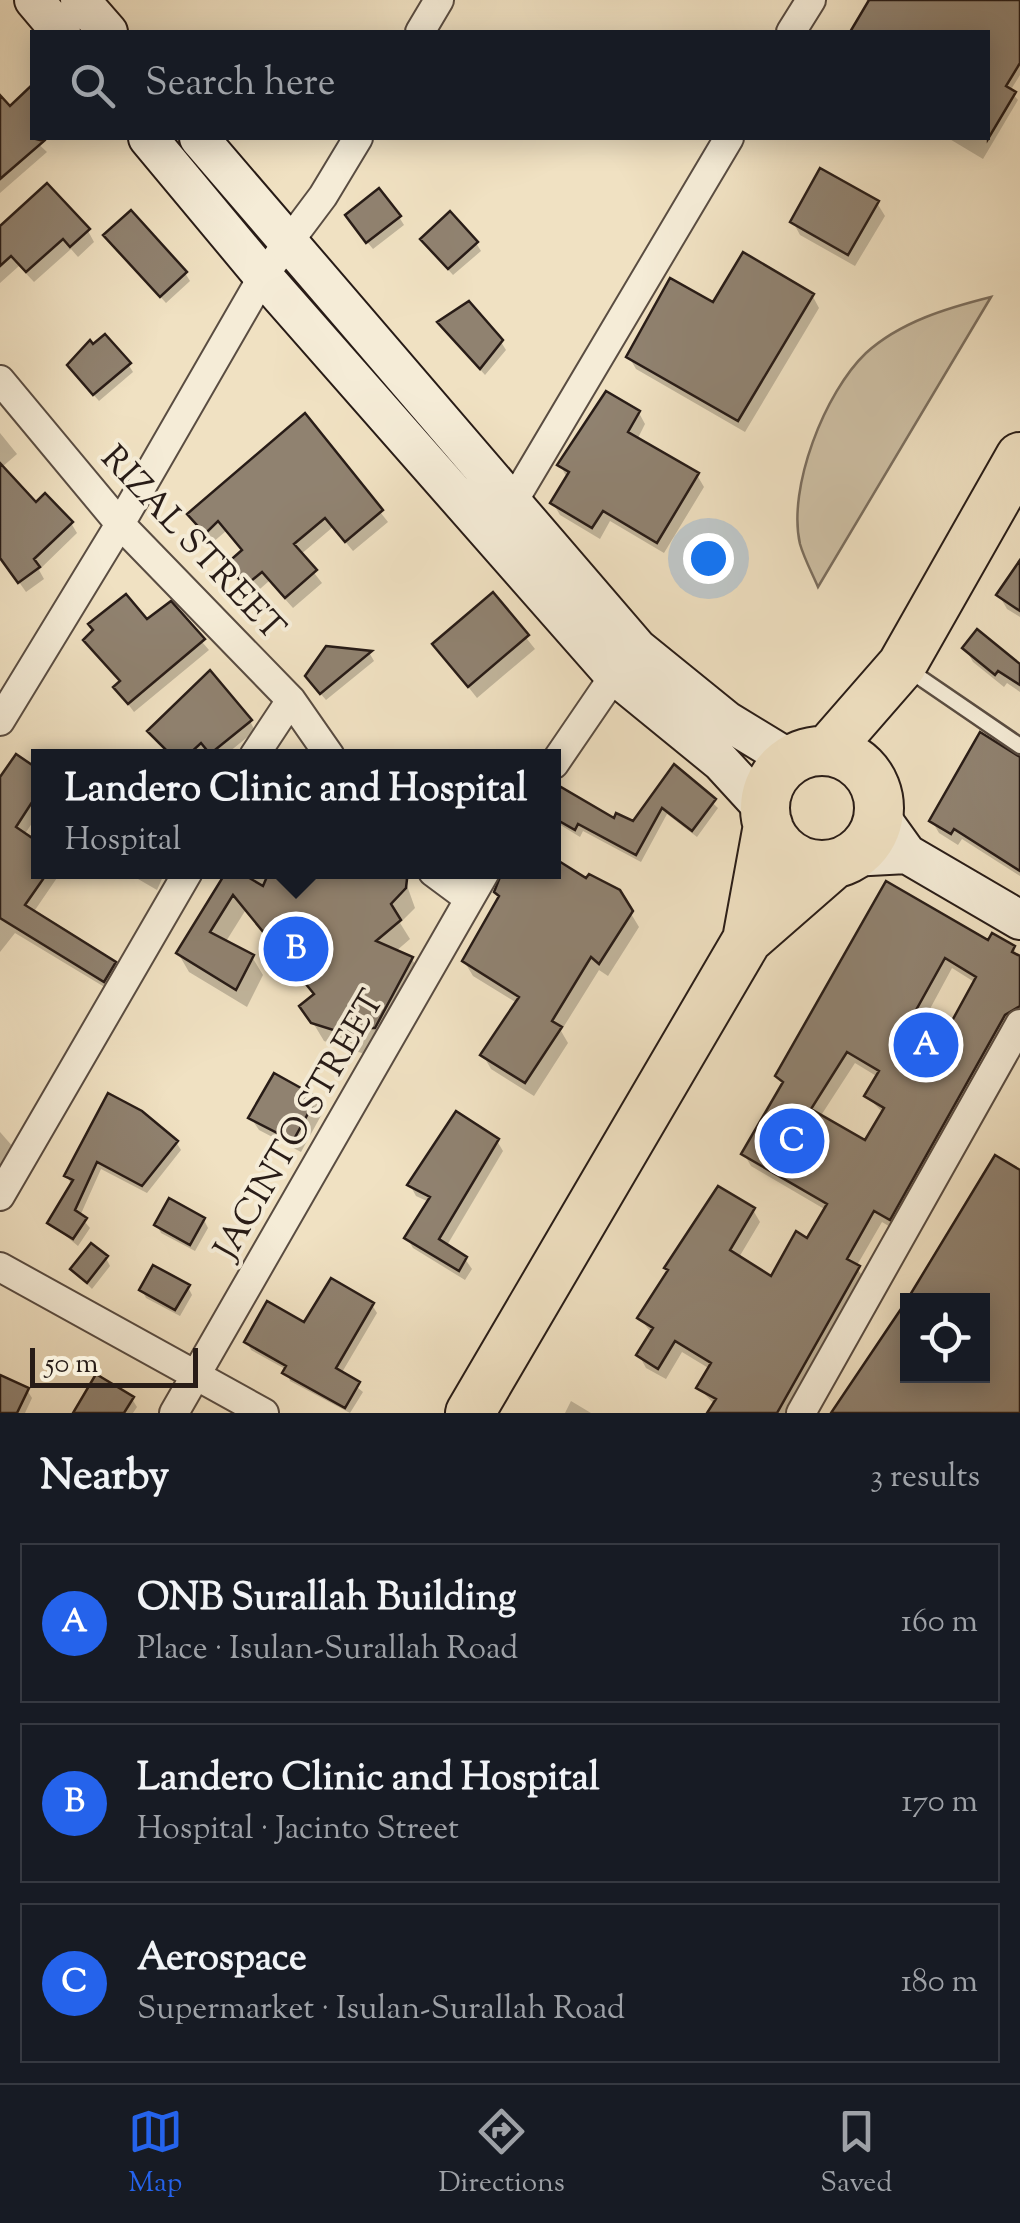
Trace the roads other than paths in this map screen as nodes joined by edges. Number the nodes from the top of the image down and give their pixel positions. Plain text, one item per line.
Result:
1 (34, 0) edge
2 (80, 0) edge
3 (439, 0) edge
4 (811, 0) edge
5 (59, 30) edge
6 (106, 30) edge
7 (421, 30) edge
8 (793, 30) edge
9 (150, 140) edge
10 (201, 140) edge
11 (357, 140) edge
12 (728, 140) edge
13 (290, 241) junction
14 (262, 276) junction
15 (0, 380) edge
16 (1020, 457) edge
17 (498, 517) junction
18 (120, 524) junction
19 (624, 661) junction
20 (897, 672) junction
21 (291, 700) junction
22 (0, 720) edge
23 (1020, 746) edge
24 (259, 749) edge
25 (325, 749) edge
26 (561, 754) edge
27 (809, 756) junction
28 (876, 798) junction
29 (766, 817) junction
30 (906, 854) junction
31 (842, 861) junction
32 (184, 879) edge
33 (442, 879) edge
34 (480, 879) edge
35 (468, 898) junction
36 (1020, 920) edge
37 (746, 940) junction
38 (1020, 1024) edge
39 (0, 1196) edge
40 (0, 1267) edge
41 (197, 1375) junction
42 (174, 1413) edge
43 (264, 1413) edge
44 (470, 1413) edge
45 (802, 1413) edge

1 - 5 street
2 - 6 street
3 - 7 street
4 - 8 street
9 - 14 street
10 - 13 street
11 - 13 street
12 - 17 street
13 - 14 street
13 - 17 street
14 - 17 street
14 - 18 street
15 - 18 street, RIZAL STREET
16 - 20 highway
17 - 19 street
18 - 21 street, RIZAL STREET
18 - 22 street
19 - 26 street
19 - 27 street
19 - 29 street
20 - 23 lane
20 - 27 highway
20 - 28 highway
21 - 24 street
21 - 25 street, RIZAL STREET
27 - 28 highway
27 - 29 highway
28 - 30 street
28 - 31 highway
29 - 31 highway
29 - 37 highway
30 - 31 street
30 - 36 street
31 - 37 highway
32 - 39 street
33 - 35 street
34 - 35 street, JACINTO STREET
35 - 41 street, JACINTO STREET
37 - 44 highway
38 - 45 street
40 - 41 street
41 - 42 street, JACINTO STREET
41 - 43 street

